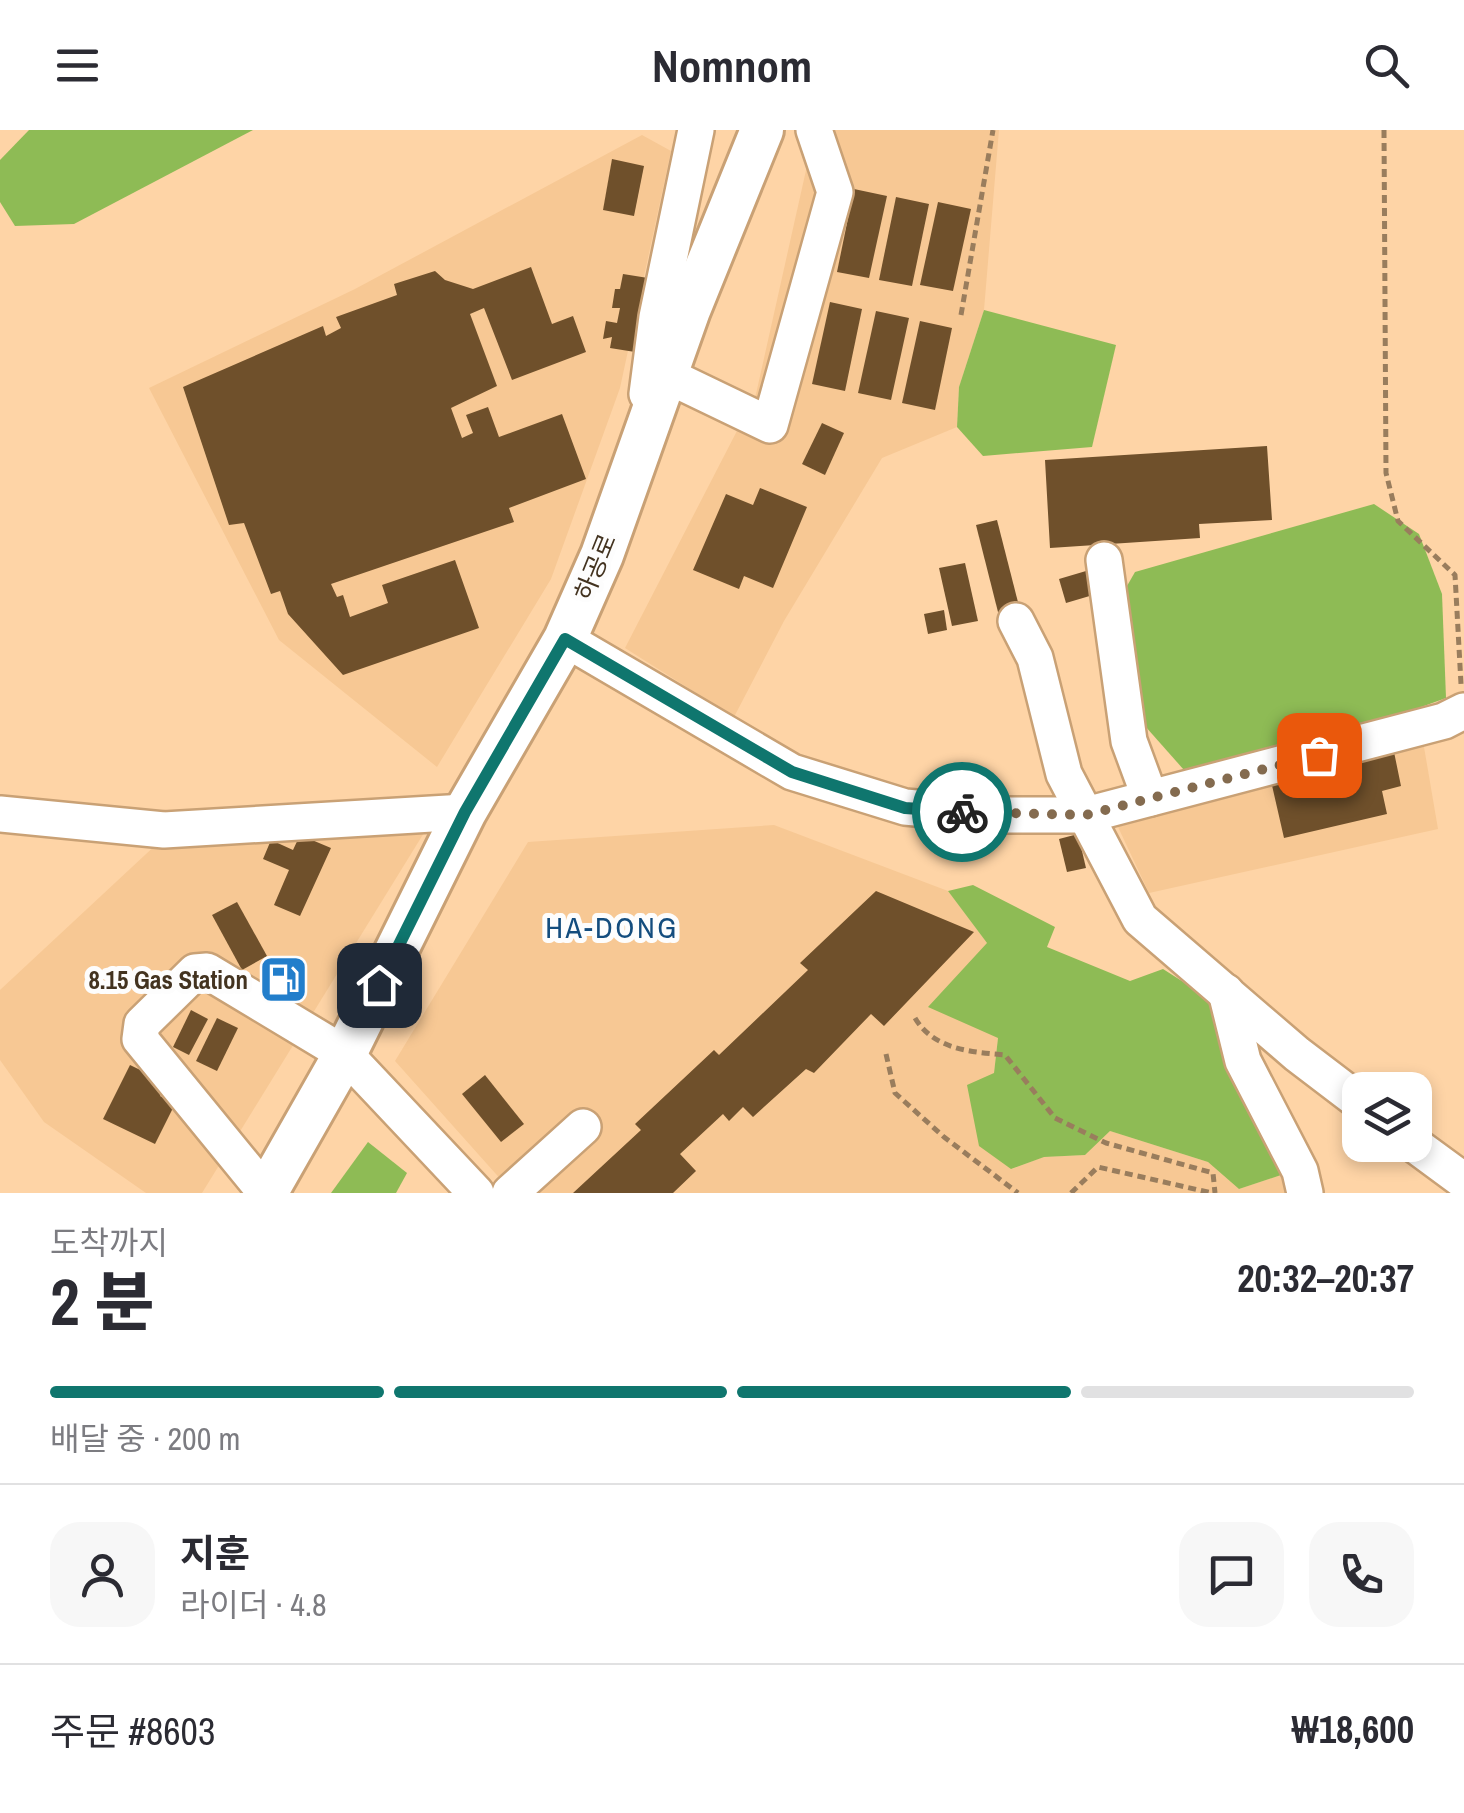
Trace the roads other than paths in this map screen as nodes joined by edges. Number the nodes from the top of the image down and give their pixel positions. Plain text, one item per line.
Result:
1 (696, 130) edge
2 (762, 130) edge
3 (814, 130) edge
4 (666, 374) junction
5 (640, 446) junction
6 (1104, 560) dead end
7 (1016, 621) dead end
8 (565, 639) junction
9 (1463, 711) edge
10 (1150, 798) junction
11 (465, 812) junction
12 (0, 814) edge
13 (1086, 815) junction
14 (1226, 992) junction
15 (345, 1054) junction
16 (1342, 1087) edge
17 (583, 1127) dead end
18 (1432, 1157) edge
19 (1464, 1182) edge
20 (266, 1193) edge
21 (476, 1193) edge
22 (510, 1193) edge
23 (1304, 1193) edge

1 - 5 street
2 - 4 main road, 하공로
3 - 4 street
4 - 5 main road, 하공로
5 - 8 main road, 하공로
6 - 10 street
7 - 13 street
8 - 11 main road, 하공로
8 - 13 street
9 - 10 street
10 - 13 street
11 - 12 street
11 - 15 main road, 하공로
13 - 14 street
14 - 16 street
14 - 23 street
15 - 20 main road, 하공로
15 - 20 street
15 - 21 street
17 - 22 street
18 - 19 street

